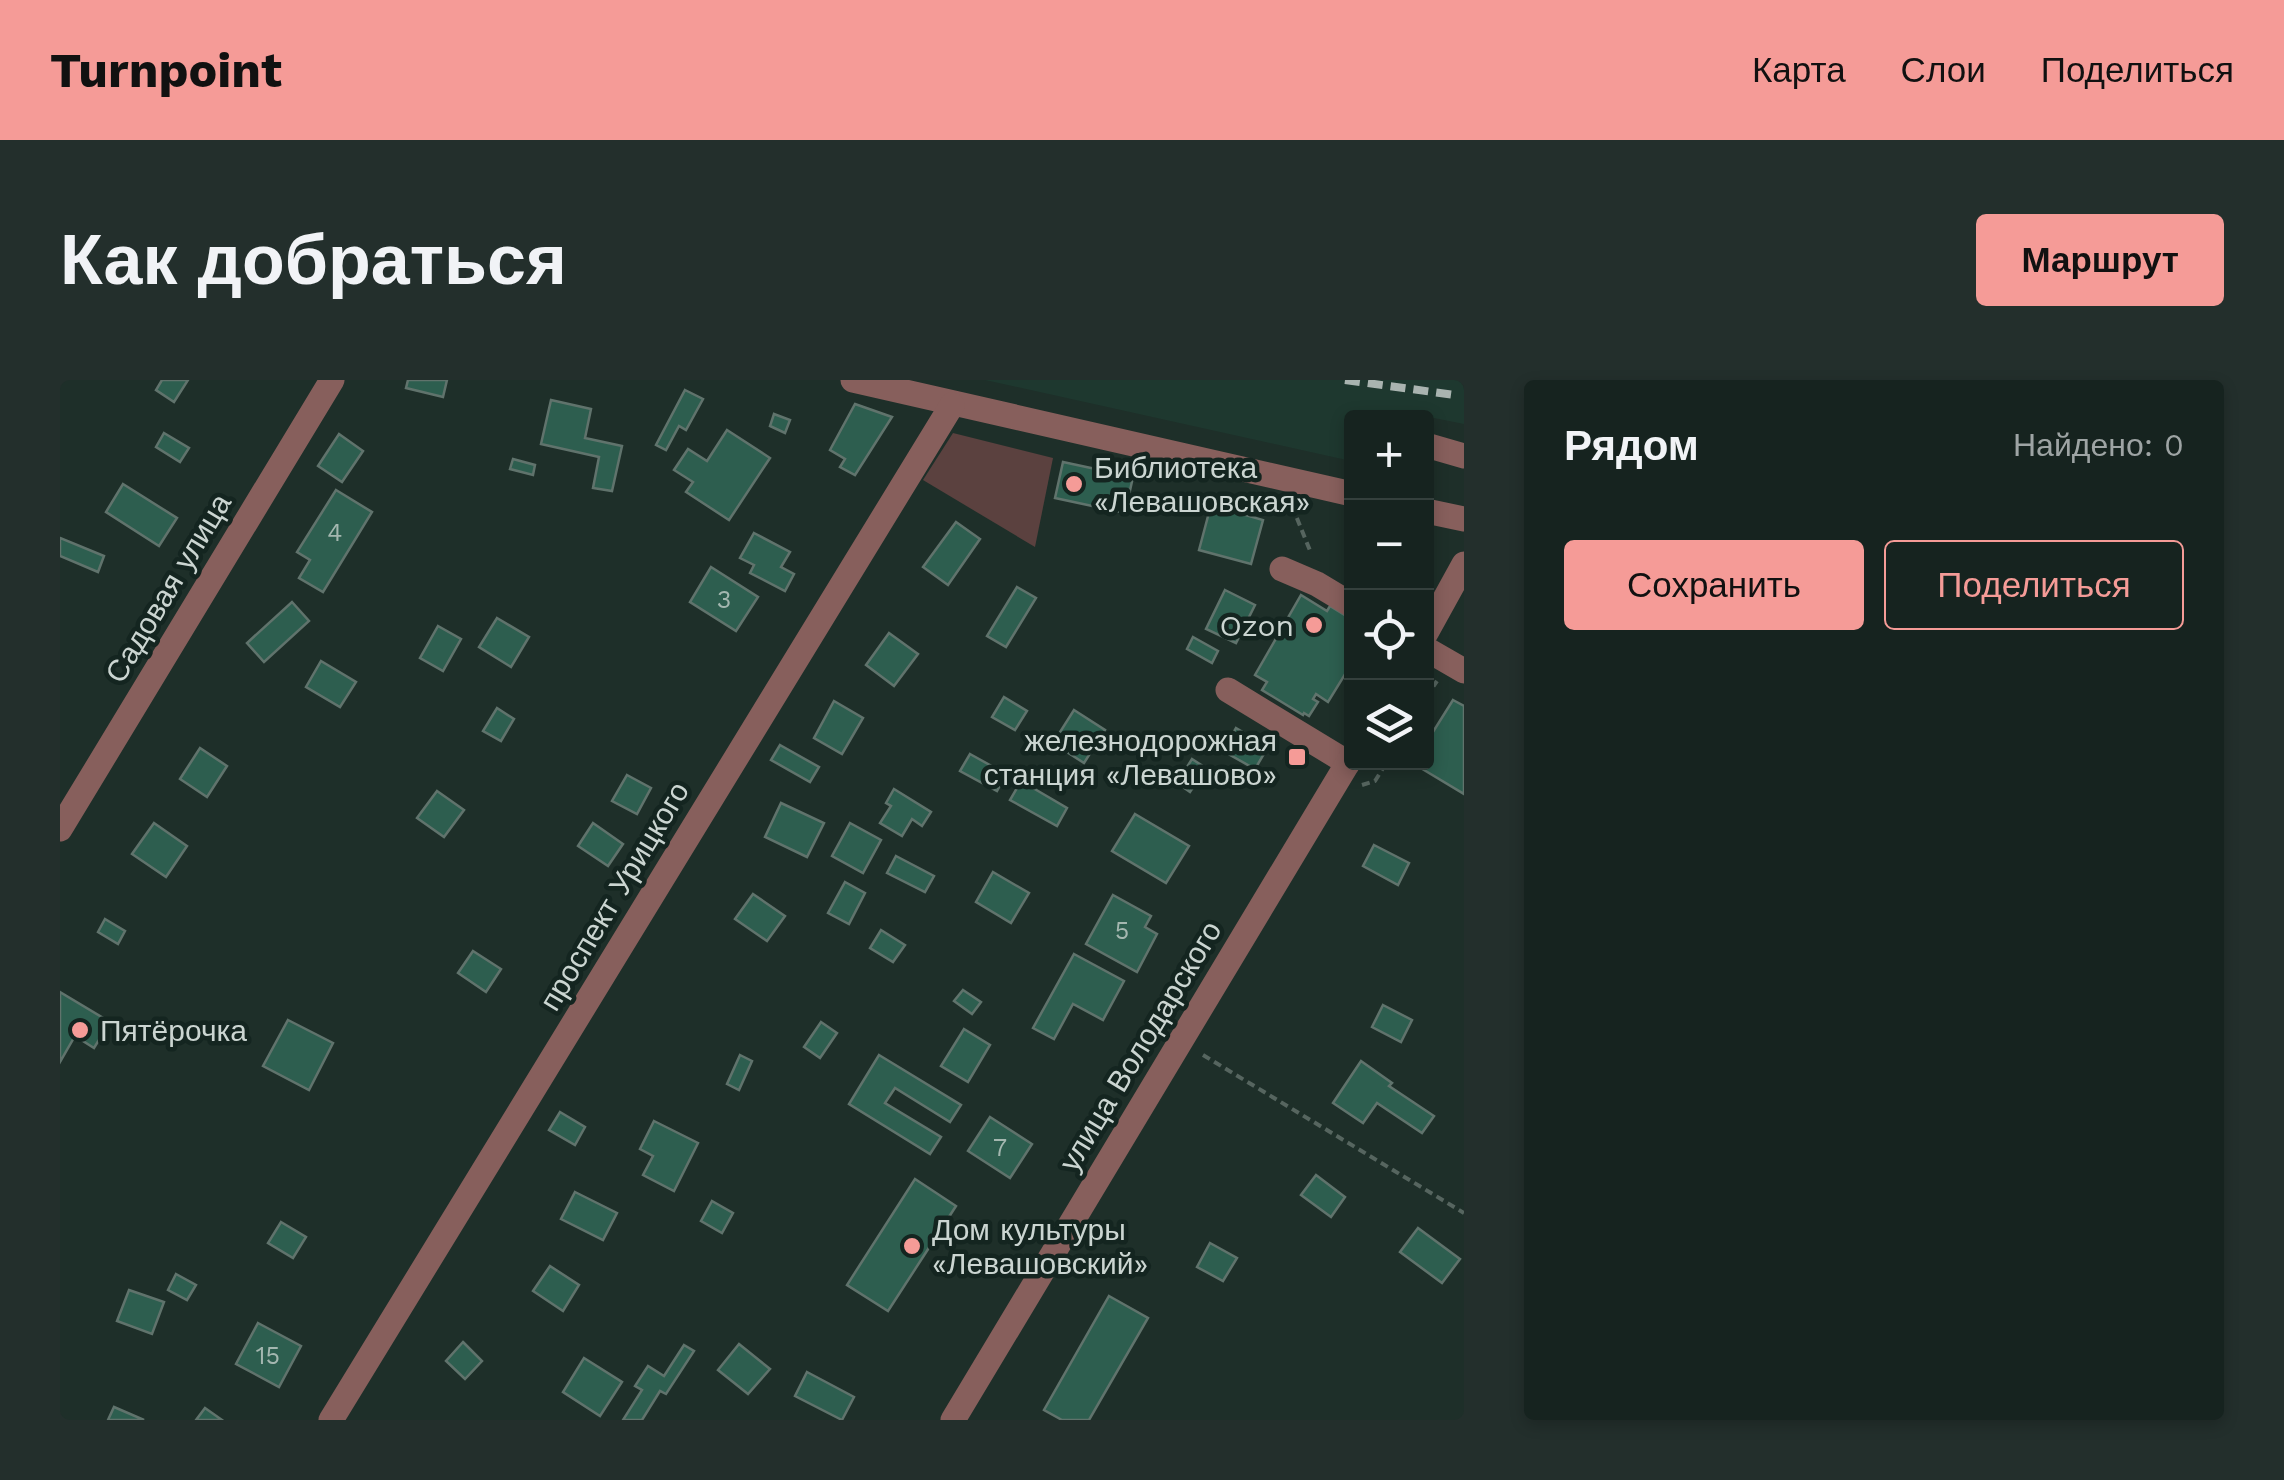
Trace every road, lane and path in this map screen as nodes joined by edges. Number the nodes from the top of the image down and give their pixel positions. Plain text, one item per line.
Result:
1 (332, 380) edge
2 (853, 380) edge
3 (952, 405) junction
4 (1434, 447) edge
5 (1464, 456) edge
6 (1344, 492) edge
7 (1292, 506) dead end
8 (1434, 513) edge
9 (1464, 520) edge
10 (1464, 564) edge
11 (1282, 569) dead end
12 (1317, 584) junction
13 (1344, 599) edge
14 (1434, 618) edge
15 (1434, 654) edge
16 (1464, 671) edge
17 (1228, 690) dead end
18 (1344, 756) edge
19 (1344, 769) edge
20 (60, 830) edge
21 (1180, 1042) junction
22 (1464, 1213) edge
23 (331, 1420) edge
24 (954, 1420) edge

1 - 20 street, Садовая улица
2 - 3 street
3 - 6 street
3 - 23 street, проспект Урицкого
4 - 5 street
7 - 12 path
8 - 9 street
10 - 14 street
11 - 12 street
12 - 13 street
15 - 16 street
17 - 18 street
19 - 21 street, улица Володарского
21 - 22 path
21 - 24 street, улица Володарского

